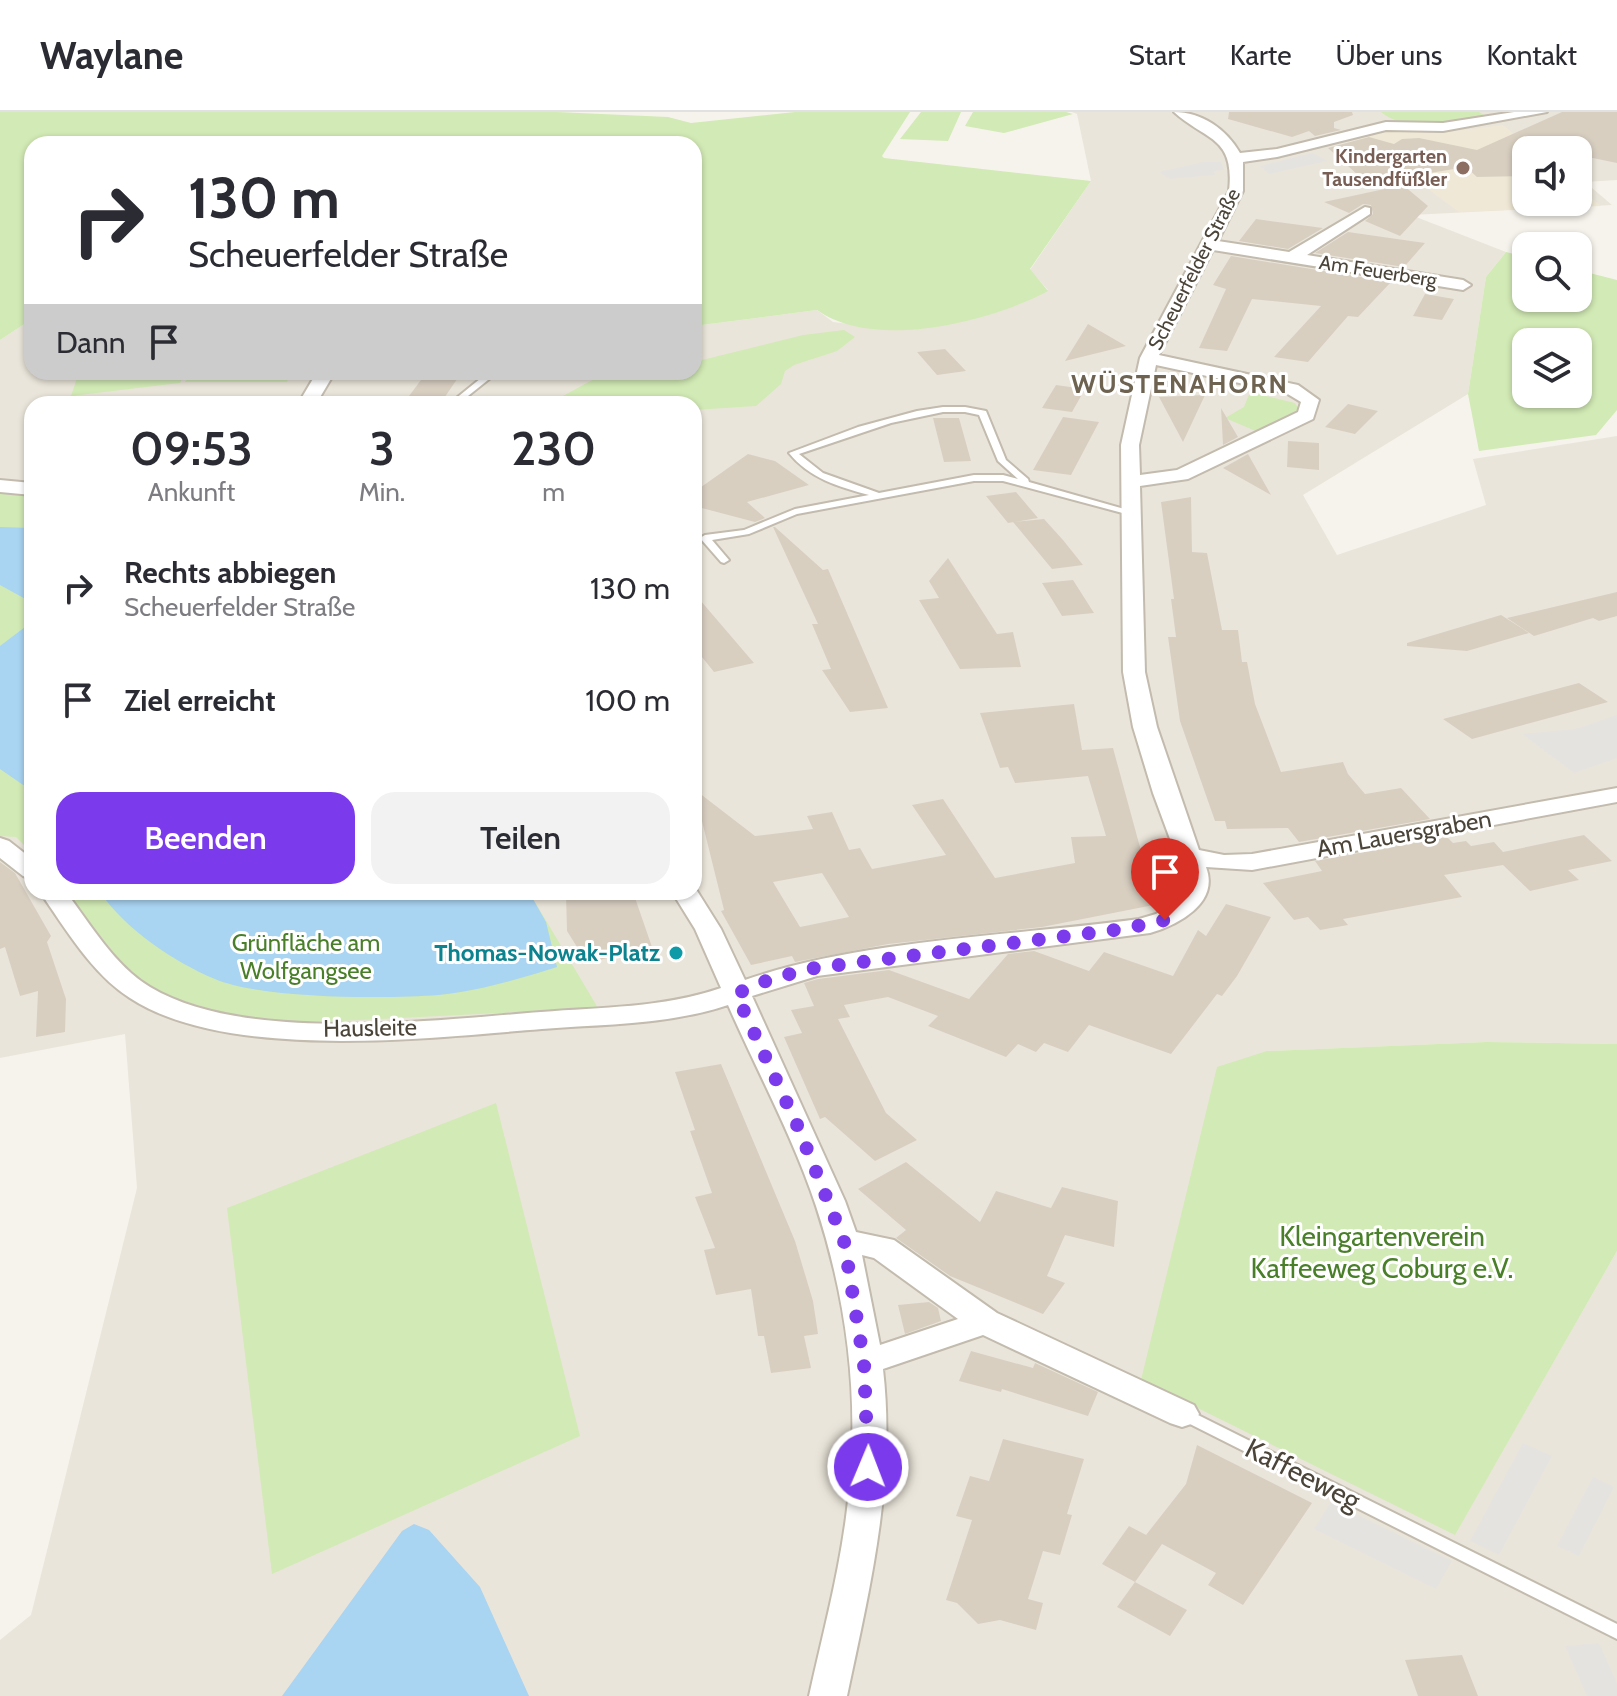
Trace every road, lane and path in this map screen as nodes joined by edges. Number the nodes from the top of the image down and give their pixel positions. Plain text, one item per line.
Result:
1 (1181, 112) edge
2 (1370, 112) edge
3 (1540, 112) edge
4 (1386, 126) junction
5 (1238, 158) junction
6 (1365, 211) dead end
7 (1207, 244) junction
8 (1293, 257) junction
9 (1463, 285) dead end
10 (1149, 358) junction
11 (484, 380) edge
12 (464, 396) edge
13 (1129, 482) junction
14 (1031, 484) junction
15 (0, 486) edge
16 (24, 488) edge
17 (878, 495) junction
18 (1130, 512) junction
19 (724, 560) dead end
20 (1617, 795) edge
21 (0, 846) edge
22 (1191, 856) junction
23 (24, 865) edge
24 (59, 900) edge
25 (690, 900) edge
26 (736, 994) junction
27 (844, 1241) junction
28 (985, 1322) junction
29 (864, 1363) junction
30 (1182, 1414) joint
31 (1617, 1632) edge
32 (828, 1696) edge

1 - 5 street, Scheuerfelder Straße
2 - 4 street
3 - 4 street
4 - 5 street
5 - 7 street, Scheuerfelder Straße
6 - 8 street, Am Feuerberg
7 - 8 street, Am Feuerberg
7 - 10 street, Scheuerfelder Straße
8 - 9 street, Am Feuerberg
10 - 13 street, Scheuerfelder Straße
10 - 13 street, Scheuerfelder Straße
11 - 12 lane
13 - 18 street, Scheuerfelder Straße
14 - 17 lane
14 - 17 lane
14 - 18 lane
15 - 16 street
17 - 19 lane
18 - 22 street, Scheuerfelder Straße
20 - 22 street, Am Lauersgraben
21 - 23 street
22 - 26 street, Scheuerfelder Straße
24 - 26 street, Hausleite
25 - 26 street
26 - 27 street
27 - 28 street, Kaffeeweg
27 - 29 street
28 - 29 street
28 - 30 street, Kaffeeweg
29 - 32 street
30 - 31 lane, Kaffeeweg

